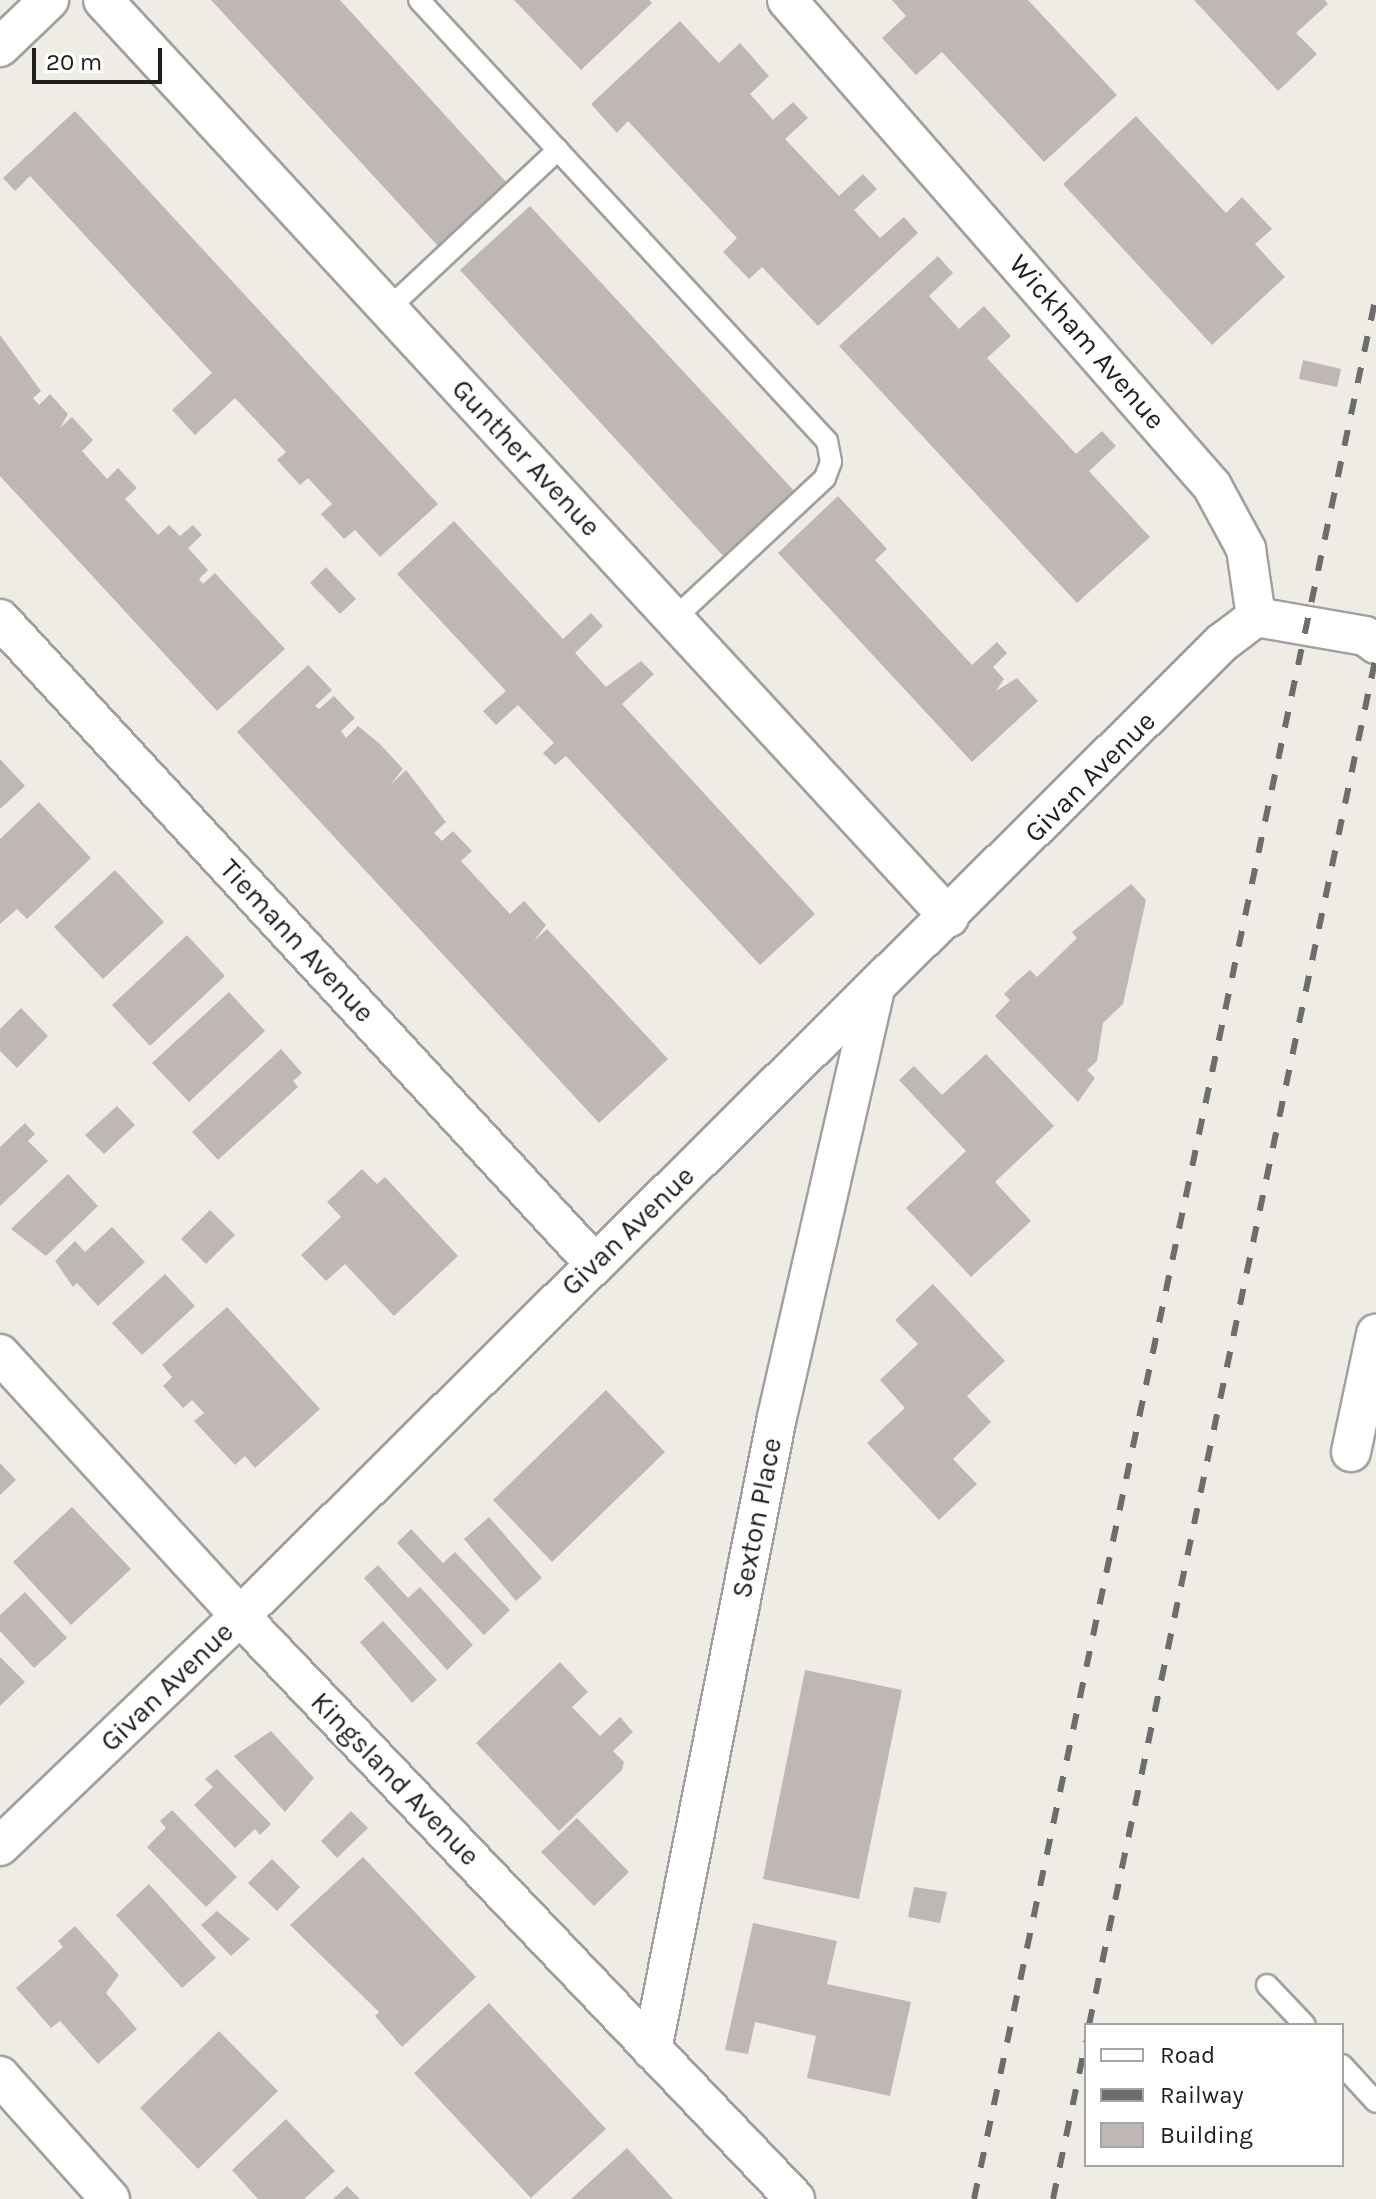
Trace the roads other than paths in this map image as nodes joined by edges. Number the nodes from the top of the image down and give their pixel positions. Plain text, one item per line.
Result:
1 (49, 0) edge
2 (103, 0) edge
3 (419, 0) edge
4 (787, 0) edge
5 (0, 47) edge
6 (558, 150) junction
7 (388, 309) junction
8 (1256, 617) junction
9 (0, 619) edge
10 (674, 619) junction
11 (1376, 644) edge
12 (949, 917) junction
13 (875, 989) junction
14 (594, 1263) junction
15 (0, 1354) edge
16 (1374, 1359) edge
17 (1351, 1452) dead end
18 (240, 1616) junction
19 (0, 1846) edge
20 (1267, 1985) dead end
21 (1303, 2023) edge
22 (652, 2050) junction
23 (1344, 2067) edge
24 (0, 2076) edge
25 (1376, 2102) edge
26 (110, 2199) edge
27 (795, 2199) edge

1 - 5 street
2 - 7 street, Gunther Avenue
3 - 6 lane
4 - 8 street, Wickham Avenue
6 - 7 lane
6 - 10 lane
7 - 10 street, Gunther Avenue
8 - 11 street
8 - 12 street, Givan Avenue
9 - 14 street, Tiemann Avenue
10 - 12 street, Gunther Avenue
12 - 13 street, Givan Avenue
13 - 14 street, Givan Avenue
13 - 22 street, Sexton Place
14 - 18 street, Givan Avenue
15 - 18 street, Kingsland Avenue
16 - 17 street
18 - 19 street, Givan Avenue
18 - 22 street, Kingsland Avenue
20 - 21 lane
22 - 27 street, Kingsland Avenue
23 - 25 lane
24 - 26 street

